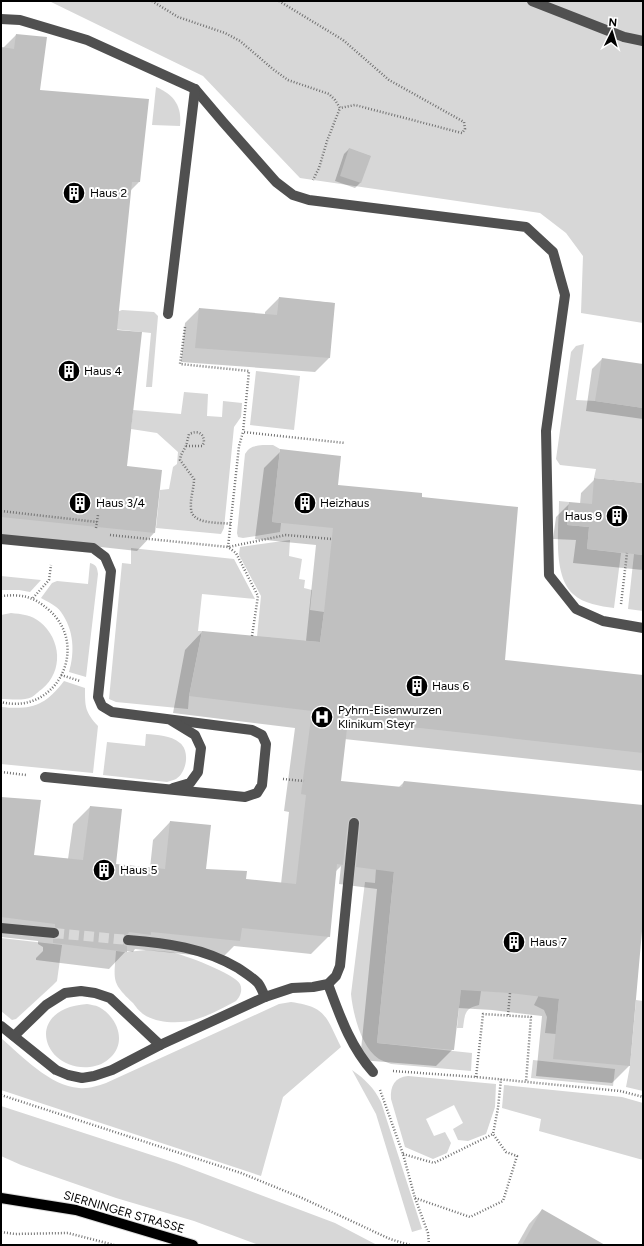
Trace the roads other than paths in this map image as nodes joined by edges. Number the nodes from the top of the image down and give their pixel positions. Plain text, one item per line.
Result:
1 (532, 1) edge
2 (1, 19) edge
3 (643, 41) edge
4 (195, 89) junction
5 (168, 314) dead end
6 (1, 539) edge
7 (643, 628) edge
8 (169, 719) junction
9 (45, 777) road end
10 (165, 790) junction
11 (354, 823) dead end
12 (1, 928) edge
13 (54, 933) tunnel mouth
14 (128, 940) tunnel mouth
15 (328, 984) junction
16 (265, 996) junction
17 (1, 1026) edge
18 (14, 1036) junction
19 (160, 1045) junction
20 (373, 1072) road end
21 (1, 1198) edge
22 (192, 1245) edge

1 - 3 street
2 - 4 street
4 - 5 street
4 - 7 street
6 - 8 street
8 - 10 street
8 - 10 street
9 - 10 street
11 - 15 street
12 - 13 street
14 - 16 street
15 - 16 street
15 - 20 street
16 - 19 street
17 - 18 street
18 - 19 street
18 - 19 street
21 - 22 main road, SIERNINGER STRASSE

